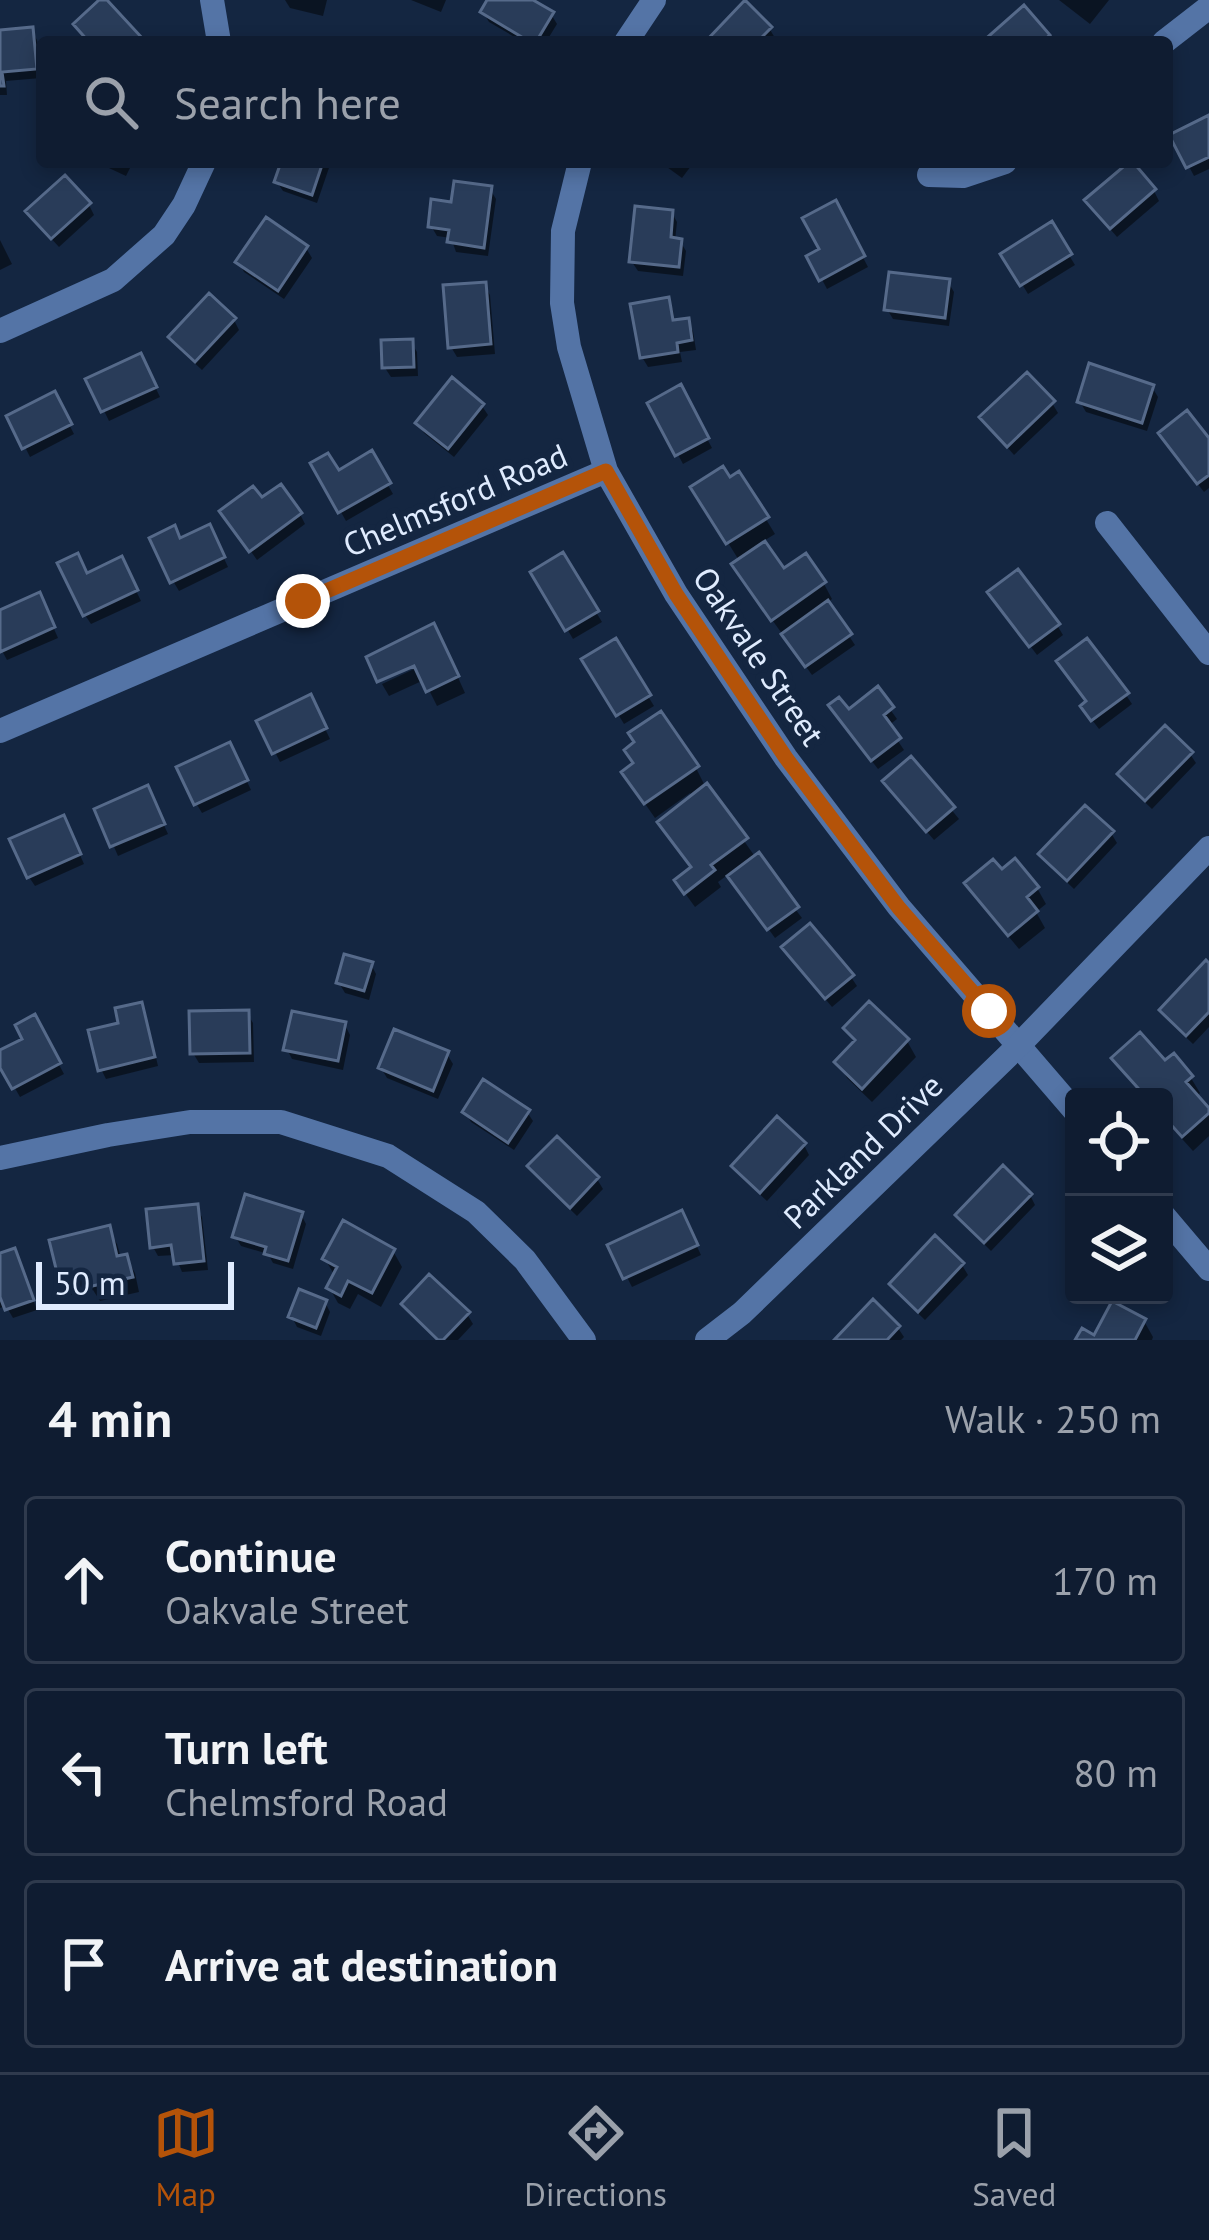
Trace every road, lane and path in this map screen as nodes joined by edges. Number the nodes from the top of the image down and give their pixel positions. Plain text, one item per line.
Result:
1 (212, 0) edge
2 (654, 0) edge
3 (1209, 7) edge
4 (218, 36) edge
5 (630, 36) edge
6 (1171, 36) edge
7 (201, 168) edge
8 (579, 168) edge
9 (988, 168) edge
10 (929, 175) dead end
11 (0, 331) edge
12 (606, 471) junction
13 (1107, 524) dead end
14 (1209, 653) edge
15 (0, 730) edge
16 (1209, 848) edge
17 (1019, 1045) junction
18 (1065, 1099) edge
19 (0, 1158) edge
20 (1173, 1227) edge
21 (1209, 1269) edge
22 (584, 1340) edge
23 (707, 1340) edge

1 - 4 street
2 - 5 street
3 - 6 street
7 - 11 street
8 - 12 street, Oakvale Street
9 - 10 street
12 - 15 street, Chelmsford Road
12 - 17 street, Oakvale Street
13 - 14 street
16 - 17 street, Parkland Drive
17 - 18 street, Oakvale Street
17 - 23 street, Parkland Drive
19 - 22 street
20 - 21 street

